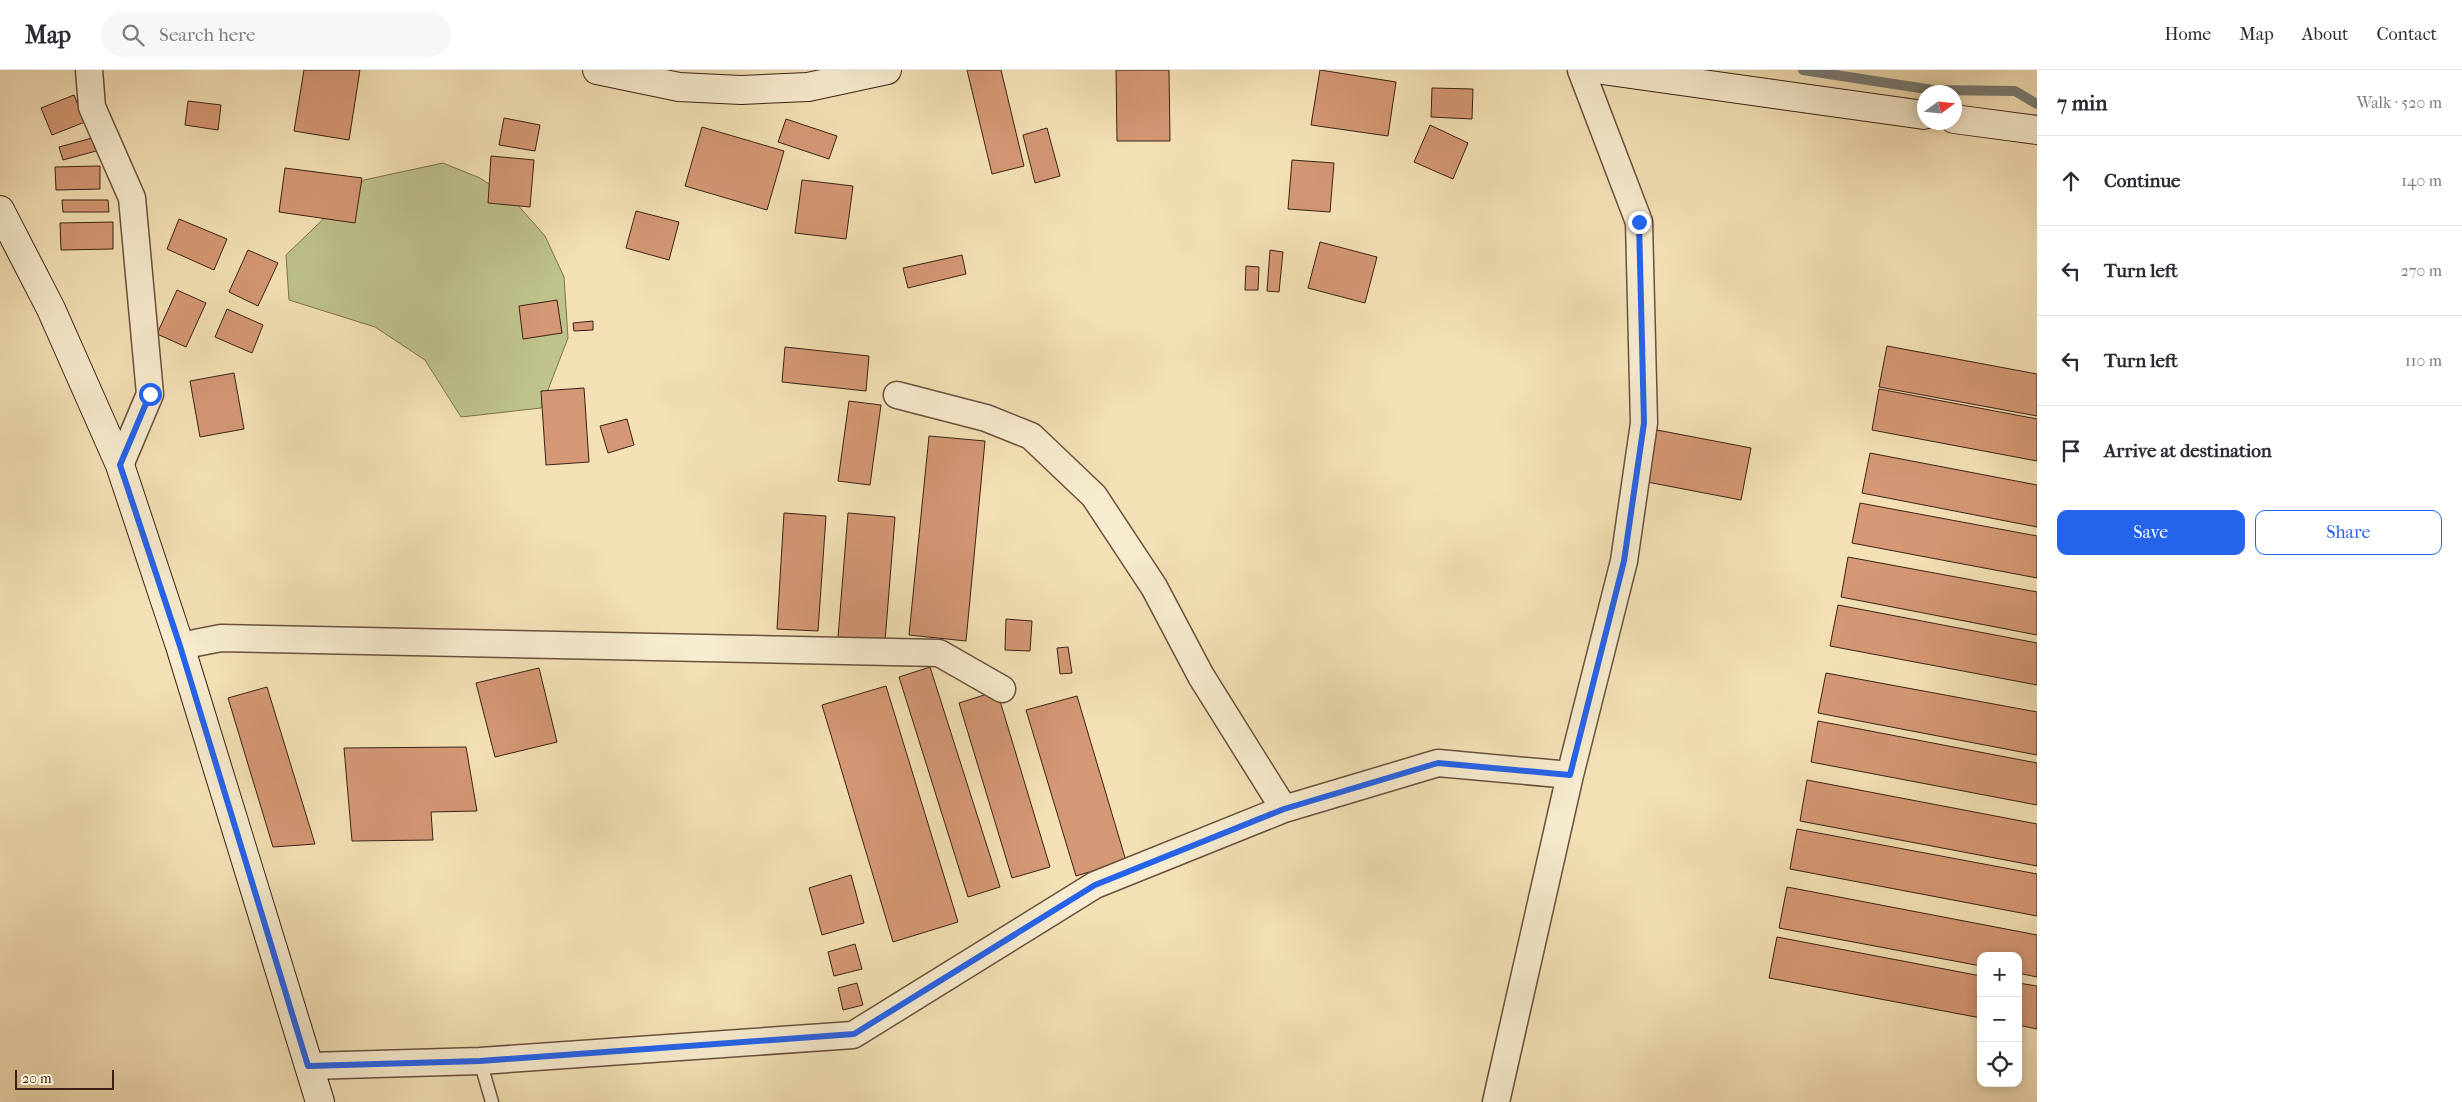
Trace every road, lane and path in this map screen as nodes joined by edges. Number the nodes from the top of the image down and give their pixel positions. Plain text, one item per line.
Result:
1 (88, 70) edge
2 (597, 70) edge
3 (887, 70) edge
4 (1581, 70) edge
5 (1602, 70) edge
6 (1917, 114) edge
7 (1962, 120) edge
8 (2037, 130) edge
9 (0, 210) edge
10 (897, 395) dead end
11 (120, 465) junction
12 (180, 646) junction
13 (1002, 689) dead end
14 (1570, 775) junction
15 (1284, 809) junction
16 (480, 1061) junction
17 (308, 1066) junction
18 (320, 1102) edge
19 (492, 1102) edge
20 (1496, 1102) edge

1 - 11 street
2 - 3 street
4 - 14 street
5 - 6 street
7 - 8 street
9 - 11 street
10 - 15 street
11 - 12 street
12 - 13 street
12 - 17 street
14 - 15 street
14 - 20 street
15 - 16 street
16 - 17 street
16 - 19 lane
17 - 18 street

